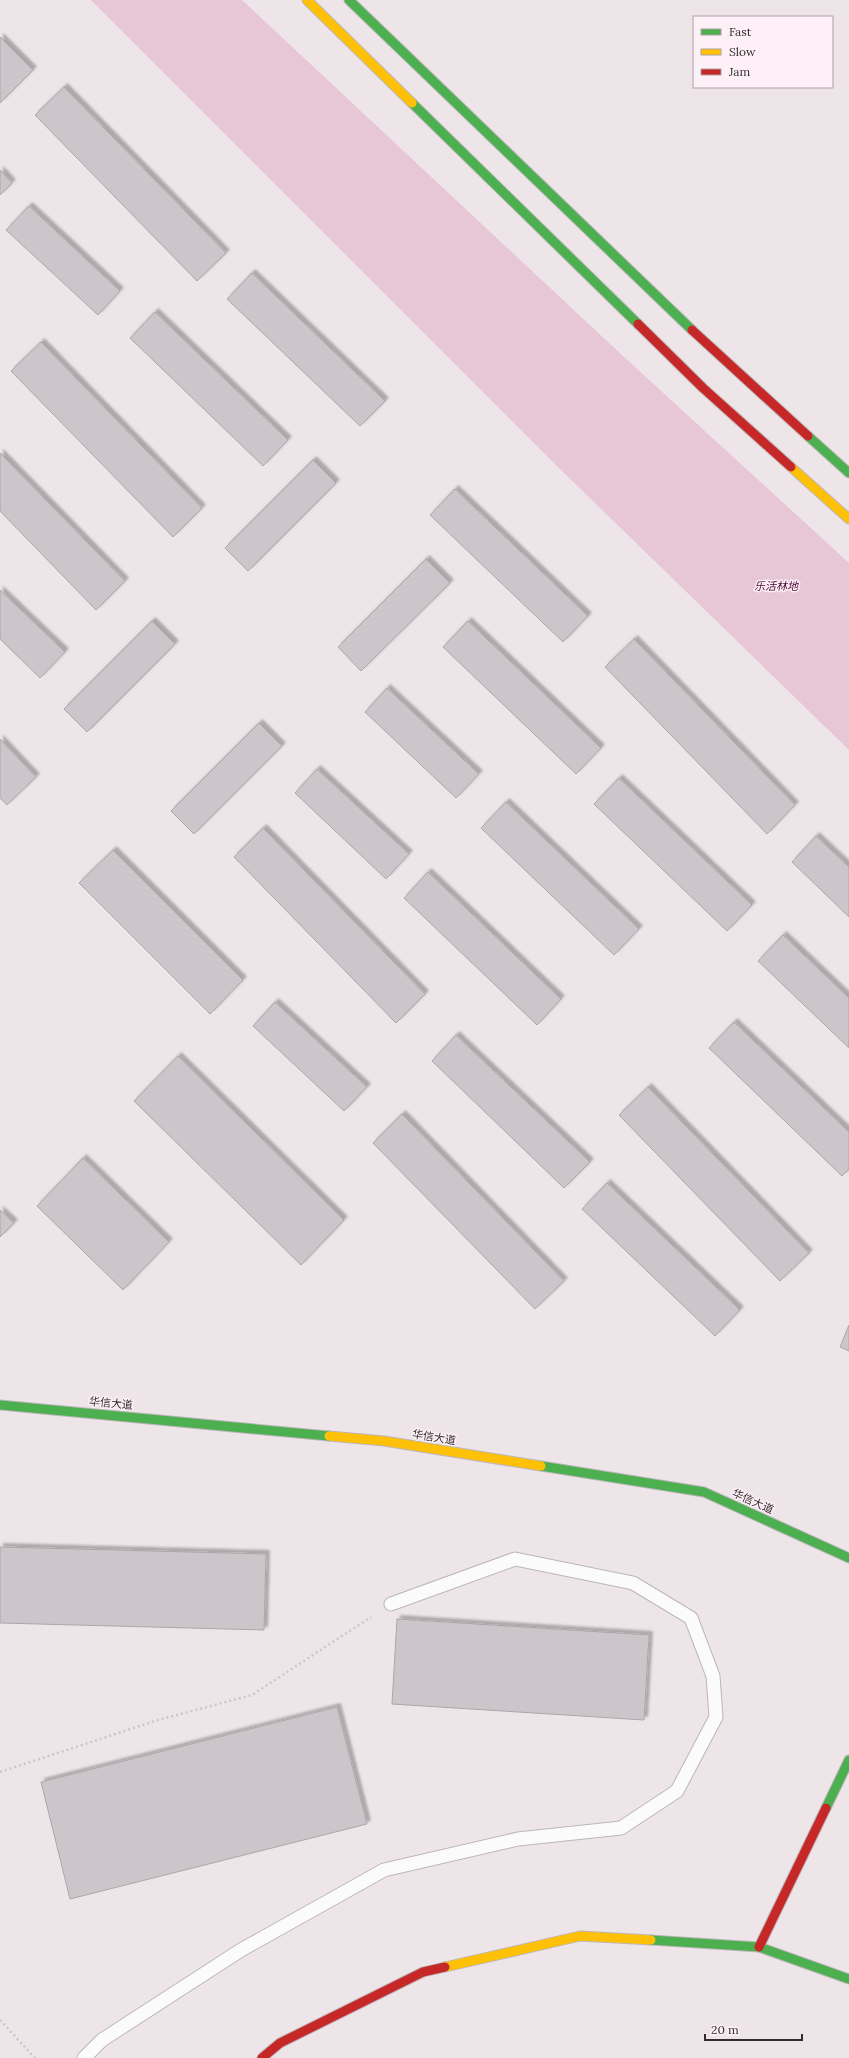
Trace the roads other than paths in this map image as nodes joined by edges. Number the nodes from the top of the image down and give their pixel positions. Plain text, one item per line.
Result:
1 (306, 0) edge
2 (349, 0) edge
3 (849, 473) edge
4 (849, 519) edge
5 (0, 1405) edge
6 (849, 1558) edge
7 (391, 1604) road end
8 (849, 1760) edge
9 (759, 1947) junction
10 (849, 1979) edge
11 (84, 2058) edge
12 (262, 2058) edge

1 - 4 street
2 - 3 street
5 - 6 street, 华信大道
7 - 11 lane
8 - 9 street
9 - 10 street
9 - 12 street

